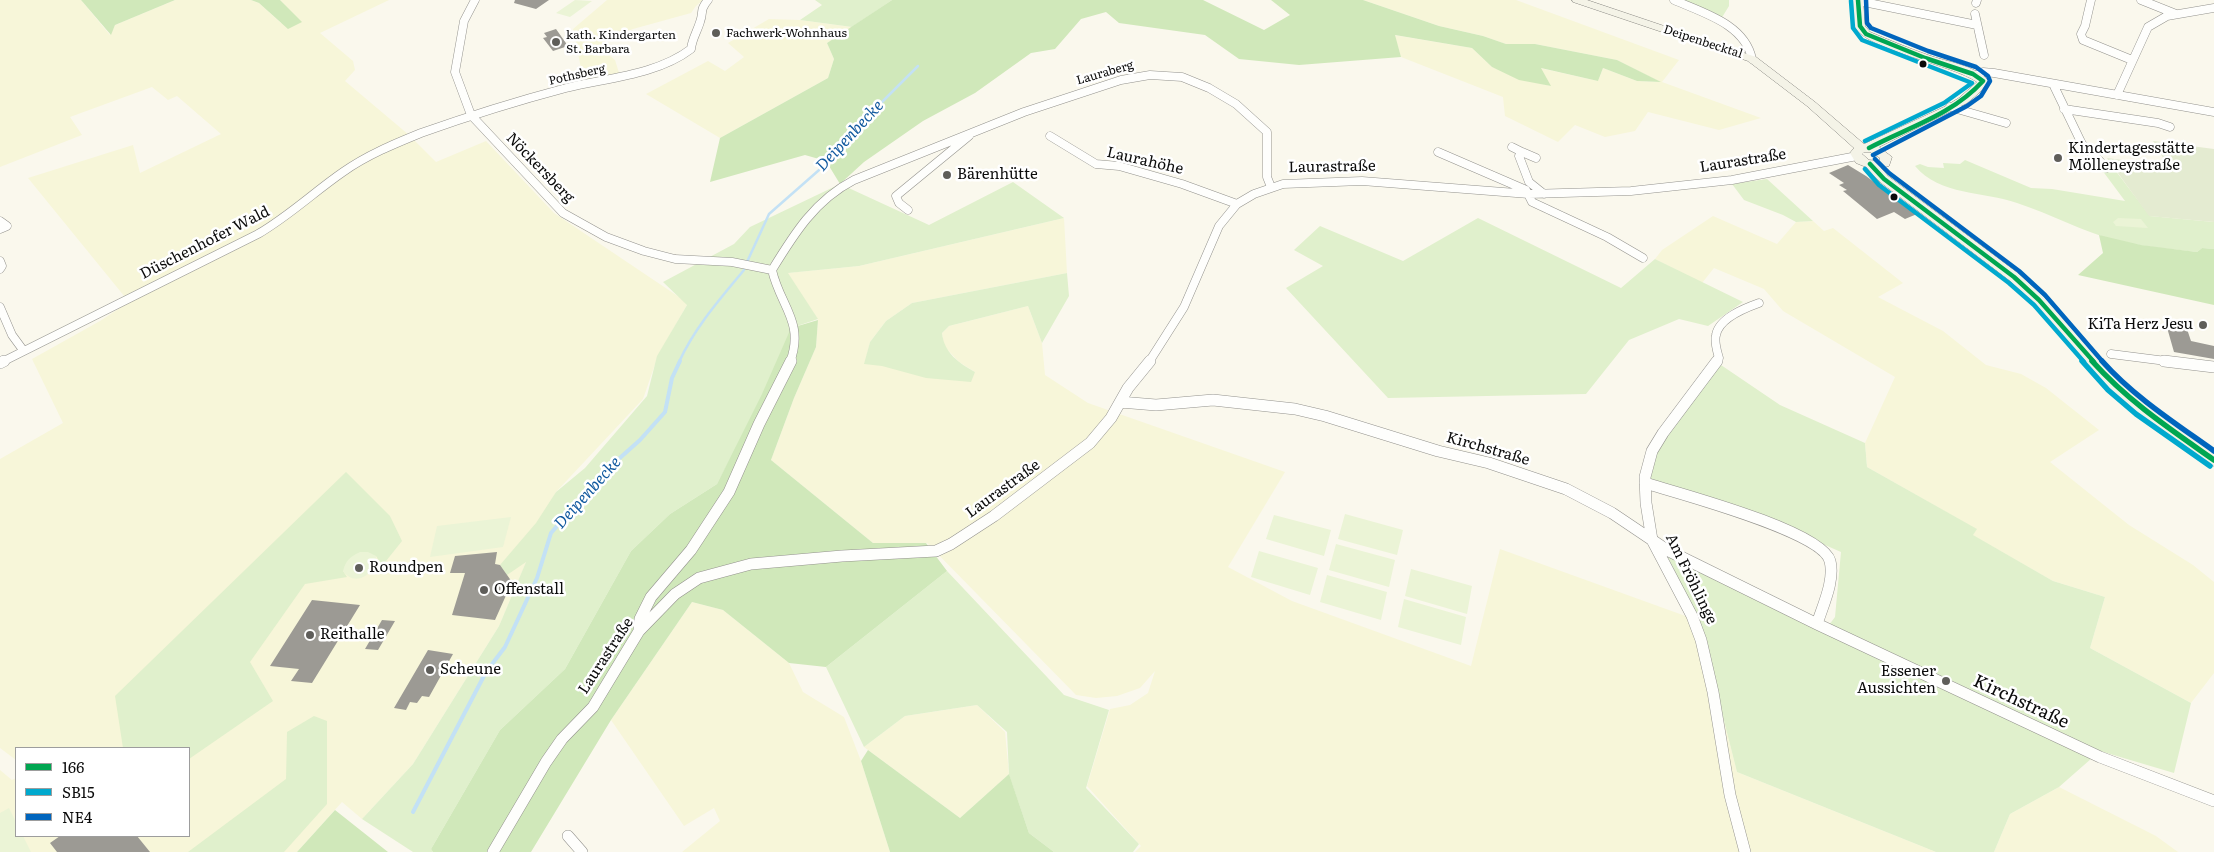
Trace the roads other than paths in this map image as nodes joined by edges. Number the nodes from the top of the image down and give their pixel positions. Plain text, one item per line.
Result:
1 (476, 0) edge
2 (708, 0) edge
3 (1577, 0) edge
4 (1674, 0) edge
5 (2091, 0) edge
6 (2142, 0) edge
7 (1857, 1) edge
8 (2214, 8) edge
9 (1975, 14) dead end
10 (2176, 14) junction
11 (1977, 25) junction
12 (1984, 54) dead end
13 (1752, 59) junction
14 (2132, 60) junction
15 (1976, 76) junction
16 (2053, 84) junction
17 (2117, 95) junction
18 (1950, 107) junction
19 (2064, 109) junction
20 (2214, 112) edge
21 (471, 115) junction
22 (2006, 123) dead end
23 (2170, 128) dead end
24 (973, 131) junction
25 (1050, 136) dead end
26 (1889, 139) junction
27 (1512, 148) dead end
28 (1862, 151) junction
29 (1438, 152) dead end
30 (1522, 152) junction
31 (1536, 158) dead end
32 (1878, 161) junction
33 (2107, 168) dead end
34 (1271, 187) junction
35 (1529, 194) junction
36 (1544, 194) junction
37 (1237, 204) junction
38 (908, 210) dead end
39 (0, 221) edge
40 (0, 229) edge
41 (1643, 258) dead end
42 (0, 261) edge
43 (0, 269) edge
44 (772, 270) junction
45 (1758, 303) dead end
46 (0, 307) edge
47 (23, 350) junction
48 (2110, 354) dead end
49 (0, 363) edge
50 (2214, 367) edge
51 (1120, 402) junction
52 (2214, 460) edge
53 (1645, 483) junction
54 (1652, 540) junction
55 (1817, 624) junction
56 (639, 631) junction
57 (2214, 801) edge
58 (568, 836) dead end
59 (494, 852) edge
60 (582, 852) edge
61 (1745, 852) edge

1 - 21 street, Nöckersberg
2 - 21 street, Pothsberg
3 - 13 main road, Deipenbecktal
4 - 13 street
5 - 14 street
6 - 10 street
7 - 11 street
7 - 15 main road
8 - 10 street
9 - 11 street
10 - 14 street
11 - 12 street
13 - 28 main road, Deipenbecktal
14 - 17 street
15 - 16 street
15 - 18 main road
16 - 17 street
16 - 19 street
17 - 20 street
18 - 22 street
18 - 26 main road
19 - 23 street
19 - 33 street
21 - 44 street, Nöckersberg
21 - 47 street, Düschenhofer Wald
24 - 34 street, Lauraberg
24 - 38 street, Lauraberg
24 - 44 street, Lauraberg
25 - 37 street, Laurahöhe
26 - 28 main road
26 - 32 main road
27 - 30 street
28 - 32 main road
28 - 36 street, Laurastraße
29 - 35 street, Laurastraße
30 - 31 street
30 - 36 street
32 - 52 main road
34 - 35 street, Laurastraße
34 - 37 street, Laurastraße
35 - 36 street, Laurastraße
35 - 41 street, Laurastraße
37 - 51 street, Laurastraße
39 - 40 street
42 - 43 street
44 - 56 street
45 - 53 street, Am Fröhlinge
46 - 47 street
47 - 49 street, Düschenhofer Wald
48 - 50 street
51 - 54 street, Kirchstraße
51 - 56 street, Laurastraße
53 - 54 street, Am Fröhlinge
53 - 55 street
54 - 55 street, Kirchstraße
54 - 61 street, Am Fröhlinge
55 - 57 street, Kirchstraße
56 - 59 street, Laurastraße
58 - 60 street

